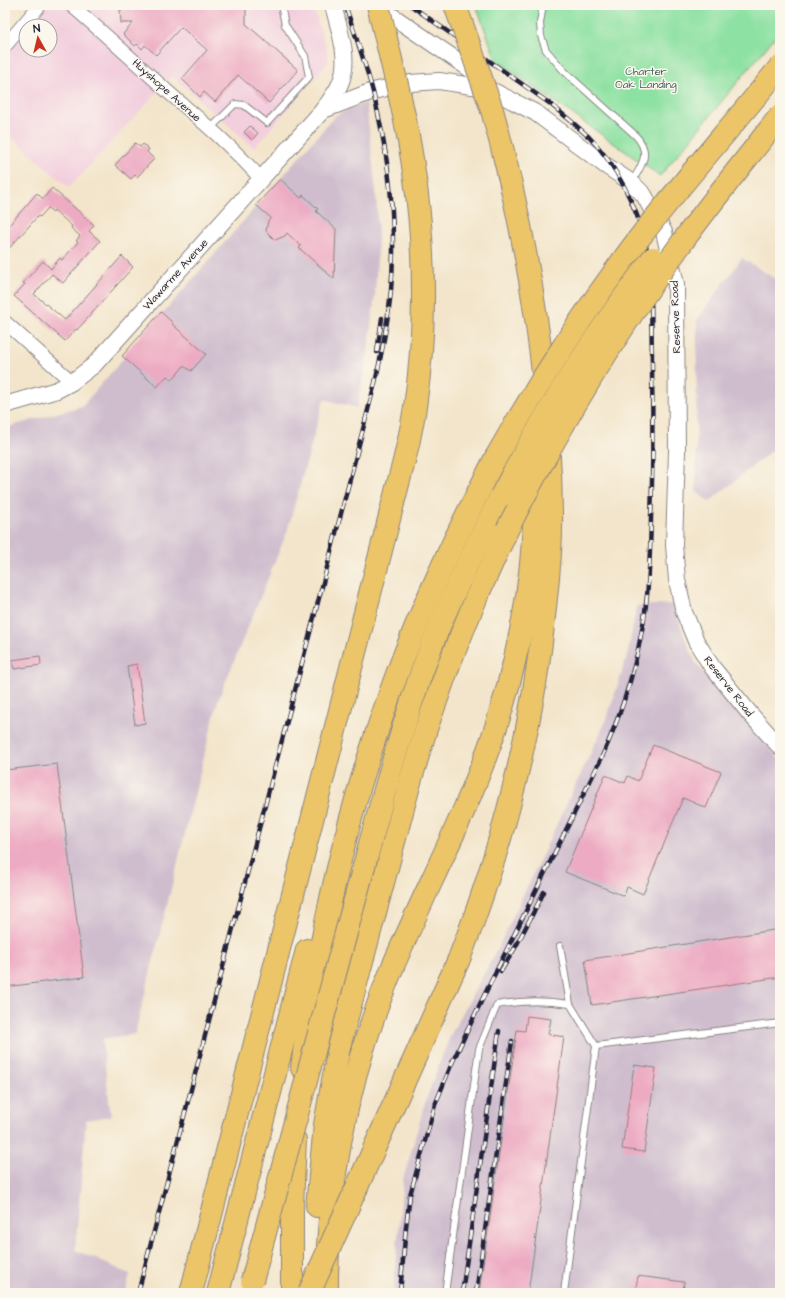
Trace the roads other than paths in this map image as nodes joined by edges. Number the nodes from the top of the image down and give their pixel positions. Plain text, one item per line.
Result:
1 (40, 5) edge
2 (72, 5) edge
3 (281, 5) edge
4 (333, 5) edge
5 (377, 5) edge
6 (454, 5) edge
7 (543, 5) edge
8 (5, 46) edge
9 (780, 67) edge
10 (780, 103) edge
11 (323, 110) junction
12 (536, 114) junction
13 (780, 116) edge
14 (210, 129) junction
15 (260, 178) junction
16 (632, 183) junction
17 (5, 322) edge
18 (72, 382) junction
19 (5, 405) edge
20 (548, 443) junction
21 (414, 632) junction
22 (780, 747) edge
23 (560, 946) dead end
24 (570, 1004) junction
25 (780, 1022) edge
26 (596, 1046) junction
27 (250, 1287) edge
28 (191, 1293) edge
29 (218, 1293) edge
30 (292, 1293) edge
31 (309, 1293) edge
32 (316, 1293) edge
33 (327, 1293) edge
34 (445, 1293) edge
35 (564, 1293) edge

1 - 8 street
2 - 14 street, Huyshope Avenue
3 - 14 lane
4 - 11 street, Wawarme Avenue
5 - 12 street
5 - 28 highway, bridge
6 - 20 highway, bridge
7 - 16 lane
9 - 21 highway, bridge
10 - 27 highway, bridge
11 - 12 street, Reserve Road
11 - 15 street, Wawarme Avenue
12 - 16 street, Reserve Road
13 - 32 highway, bridge
14 - 15 street, Huyshope Avenue
15 - 18 street, Wawarme Avenue
16 - 22 street, Reserve Road
17 - 18 street
18 - 19 street, Wawarme Avenue
20 - 31 highway, bridge
20 - 33 highway, bridge
21 - 29 highway
21 - 30 highway
23 - 24 lane
24 - 26 lane
24 - 34 lane
25 - 26 lane
26 - 35 lane

